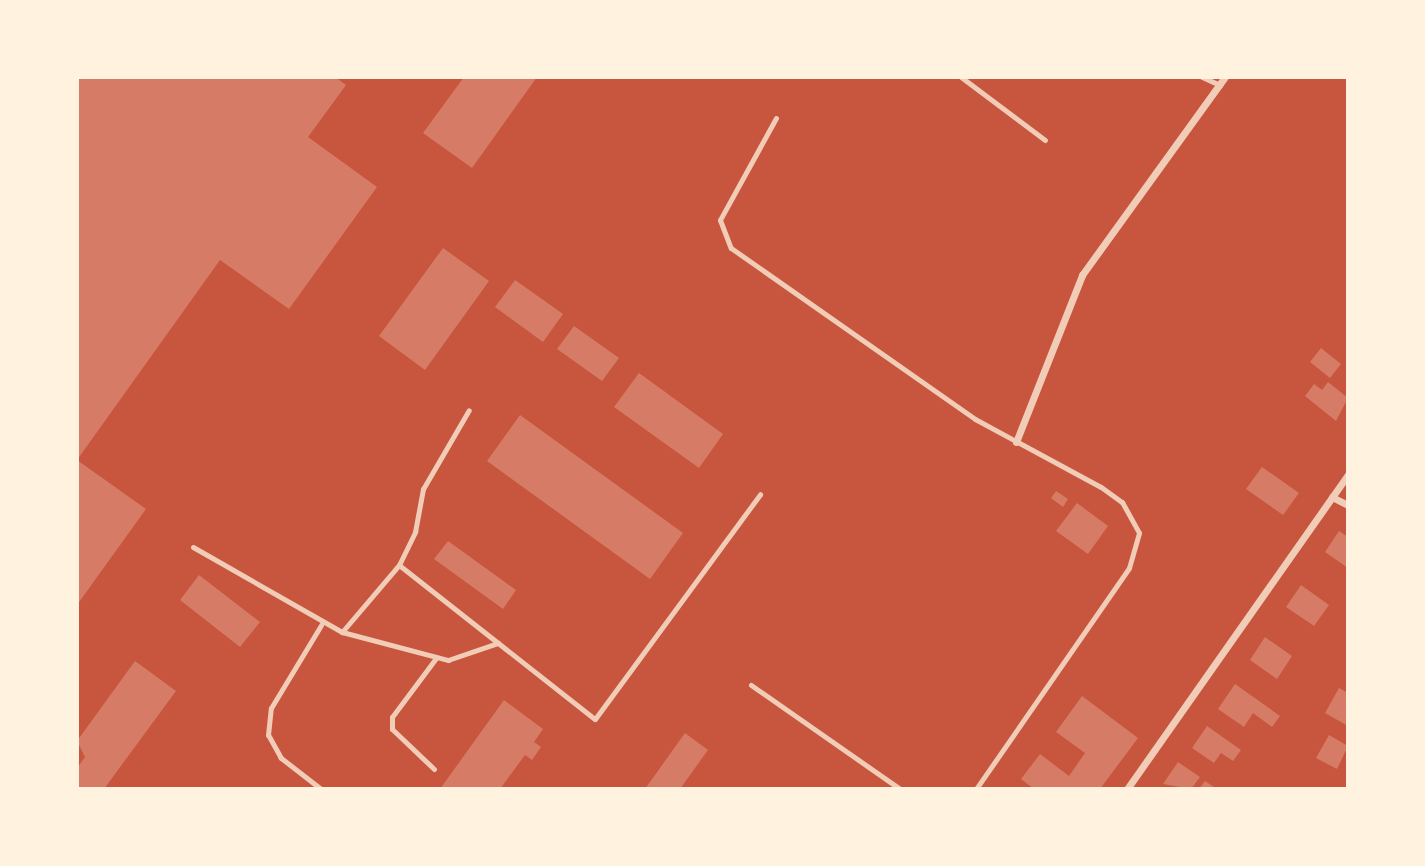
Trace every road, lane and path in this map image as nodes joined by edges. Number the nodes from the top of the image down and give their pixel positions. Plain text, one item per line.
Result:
1 (961, 77) edge
2 (1202, 77) edge
3 (1225, 77) edge
4 (1220, 85) junction
5 (776, 118) dead end
6 (1045, 140) dead end
7 (469, 410) dead end
8 (1016, 442) junction
9 (1348, 474) edge
10 (760, 494) dead end
11 (1332, 497) junction
12 (1348, 505) edge
13 (192, 547) dead end
14 (399, 565) junction
15 (321, 625) junction
16 (342, 632) junction
17 (498, 643) junction
18 (436, 658) junction
19 (751, 685) dead end
20 (434, 769) dead end
21 (321, 789) edge
22 (900, 789) edge
23 (976, 789) edge
24 (1127, 789) edge

1 - 6 lane
2 - 4 lane
3 - 4 street
4 - 8 street
5 - 8 lane
7 - 14 lane
8 - 23 lane
9 - 11 street
10 - 17 lane
11 - 12 street
11 - 24 street
13 - 15 lane
14 - 16 lane
14 - 17 lane
15 - 16 lane
15 - 21 lane
16 - 18 lane
17 - 18 lane
18 - 20 lane
19 - 22 lane

